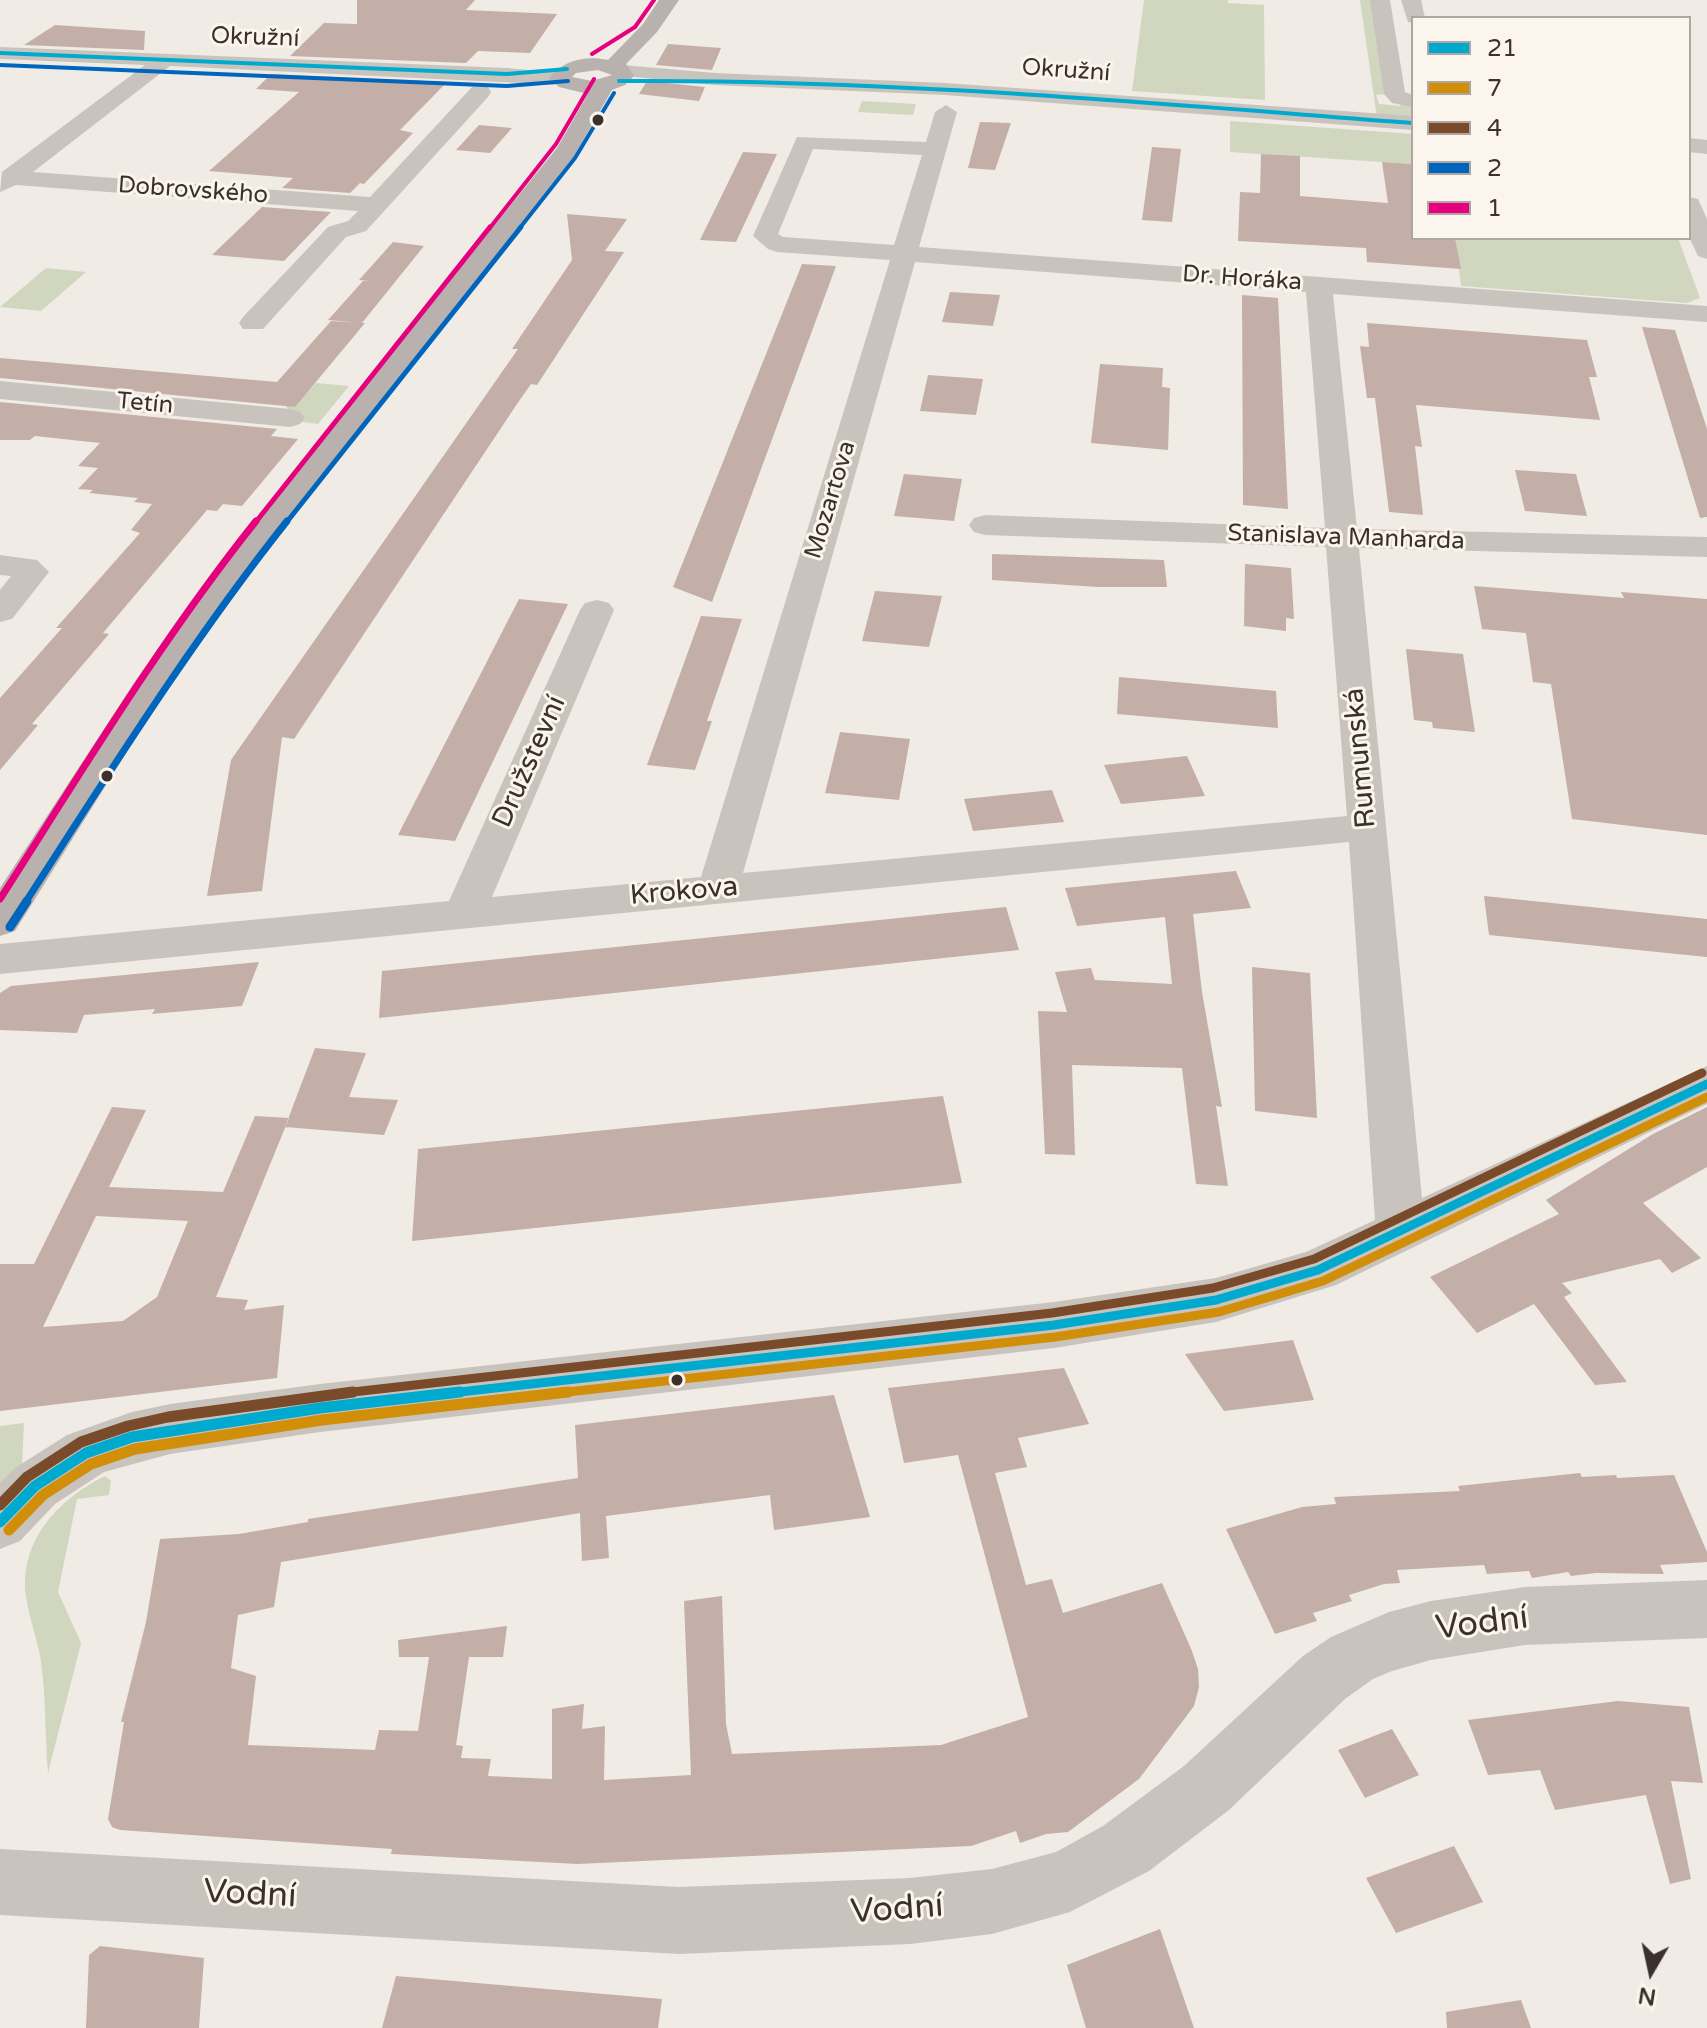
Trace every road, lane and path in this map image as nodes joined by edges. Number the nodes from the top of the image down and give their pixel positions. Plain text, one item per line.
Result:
1 (669, 0) edge
2 (1380, 0) edge
3 (1411, 20) edge
4 (1384, 22) junction
5 (0, 53) edge
6 (165, 60) junction
7 (595, 80) junction
8 (763, 81) junction
9 (480, 92) dead end
10 (1411, 100) edge
11 (749, 104) dead end
12 (946, 112) dead end
13 (1411, 123) edge
14 (935, 149) junction
15 (3, 183) edge
16 (376, 205) junction
17 (1691, 209) edge
18 (1707, 251) edge
19 (905, 253) junction
20 (1319, 285) junction
21 (1707, 314) edge
22 (253, 323) dead end
23 (0, 390) edge
24 (290, 418) dead end
25 (985, 525) dead end
26 (1342, 538) junction
27 (1707, 547) edge
28 (0, 565) edge
29 (597, 610) dead end
30 (0, 612) edge
31 (1368, 827) junction
32 (718, 889) junction
33 (464, 913) junction
34 (0, 921) edge
35 (0, 959) edge
36 (1707, 1084) edge
37 (1400, 1231) junction
38 (0, 1522) edge
39 (1707, 1609) edge
40 (0, 1882) edge

1 - 7 main road
2 - 4 street
3 - 4 street
4 - 10 street
5 - 6 street, Okružní
6 - 7 street, Okružní
6 - 15 street
7 - 8 street, Okružní
7 - 34 main road
8 - 11 street
8 - 13 street, Okružní
9 - 16 street
12 - 14 street, Mozartova
14 - 19 street, Mozartova
14 - 19 street, Dr. Horáka
15 - 16 street, Dobrovského
16 - 22 street
17 - 18 street
19 - 20 street, Dr. Horáka
19 - 32 street, Mozartova
20 - 21 street, Dr. Horáka
20 - 26 street, Rumunská
23 - 24 street, Tetín
25 - 26 street, Stanislava Manharda
26 - 27 street, Stanislava Manharda
26 - 31 street, Rumunská
28 - 30 street
29 - 33 street, Družstevní
31 - 32 street, Krokova
31 - 37 street, Rumunská
32 - 33 street, Krokova
33 - 35 street, Krokova
36 - 37 street
37 - 38 street
39 - 40 street, Vodní

